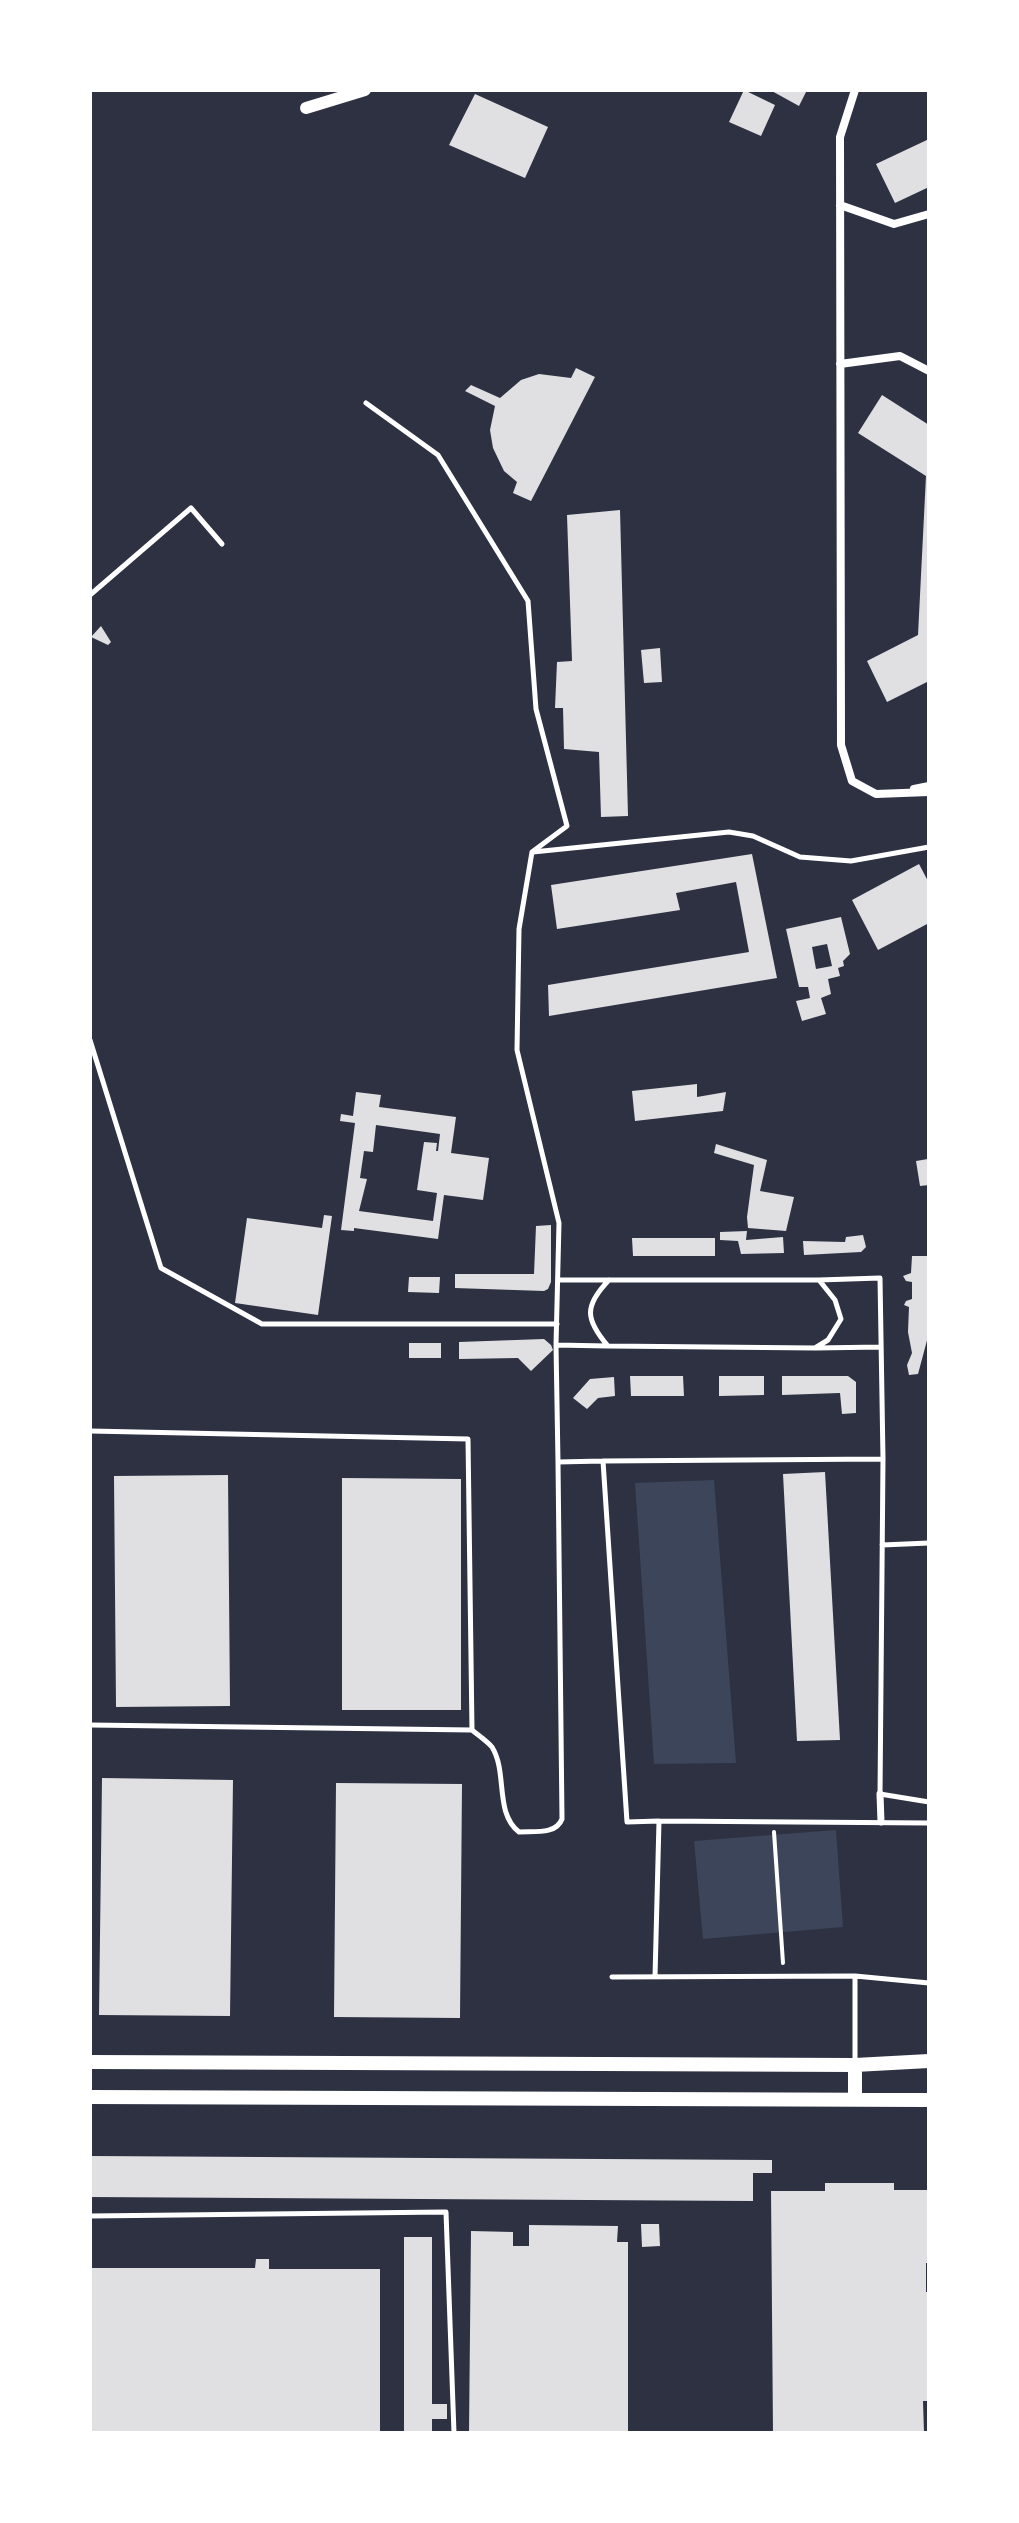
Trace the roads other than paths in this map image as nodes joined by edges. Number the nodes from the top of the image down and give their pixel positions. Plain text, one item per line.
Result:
1 (365, 90) edge
2 (855, 90) edge
3 (306, 108) dead end
4 (840, 205) junction
5 (929, 214) edge
6 (840, 364) junction
7 (929, 371) edge
8 (366, 403) dead end
9 (222, 544) dead end
10 (90, 595) edge
11 (929, 786) edge
12 (929, 792) edge
13 (889, 794) junction
14 (929, 847) edge
15 (532, 852) junction
16 (90, 1040) edge
17 (558, 1280) junction
18 (609, 1280) junction
19 (819, 1280) junction
20 (557, 1324) junction
21 (556, 1345) junction
22 (608, 1346) junction
23 (881, 1347) junction
24 (815, 1348) junction
25 (90, 1431) edge
26 (883, 1459) junction
27 (603, 1461) junction
28 (558, 1462) junction
29 (929, 1543) edge
30 (882, 1545) junction
31 (90, 1725) edge
32 (472, 1730) junction
33 (880, 1794) junction
34 (929, 1802) edge
35 (659, 1821) junction
36 (881, 1822) junction
37 (929, 1823) edge
38 (855, 1976) junction
39 (612, 1977) dead end
40 (655, 1977) junction
41 (929, 1983) edge
42 (929, 2061) edge
43 (90, 2062) edge
44 (855, 2065) junction
45 (90, 2097) edge
46 (855, 2099) junction
47 (929, 2100) edge
48 (90, 2216) edge
49 (454, 2433) edge

1 - 3 street
2 - 4 street
4 - 5 street
4 - 6 street
6 - 7 street
6 - 13 street
8 - 15 lane
9 - 10 lane
11 - 13 street
12 - 13 street
14 - 15 lane
15 - 17 lane
16 - 20 lane
17 - 18 lane
17 - 20 lane
18 - 19 lane
18 - 22 lane
19 - 23 lane
19 - 24 lane
20 - 21 lane
21 - 22 lane
21 - 28 lane
22 - 24 lane
23 - 24 lane
23 - 26 lane
25 - 32 lane
26 - 27 lane
26 - 30 lane
27 - 28 lane
27 - 35 lane
28 - 32 lane
29 - 30 lane
30 - 33 lane
31 - 32 lane
33 - 34 lane
33 - 36 street
35 - 36 lane
35 - 40 lane
36 - 37 lane
38 - 40 lane
38 - 41 lane
38 - 44 lane
39 - 40 lane
42 - 44 main road
43 - 44 main road
44 - 46 main road
45 - 46 main road
46 - 47 main road
48 - 49 lane

